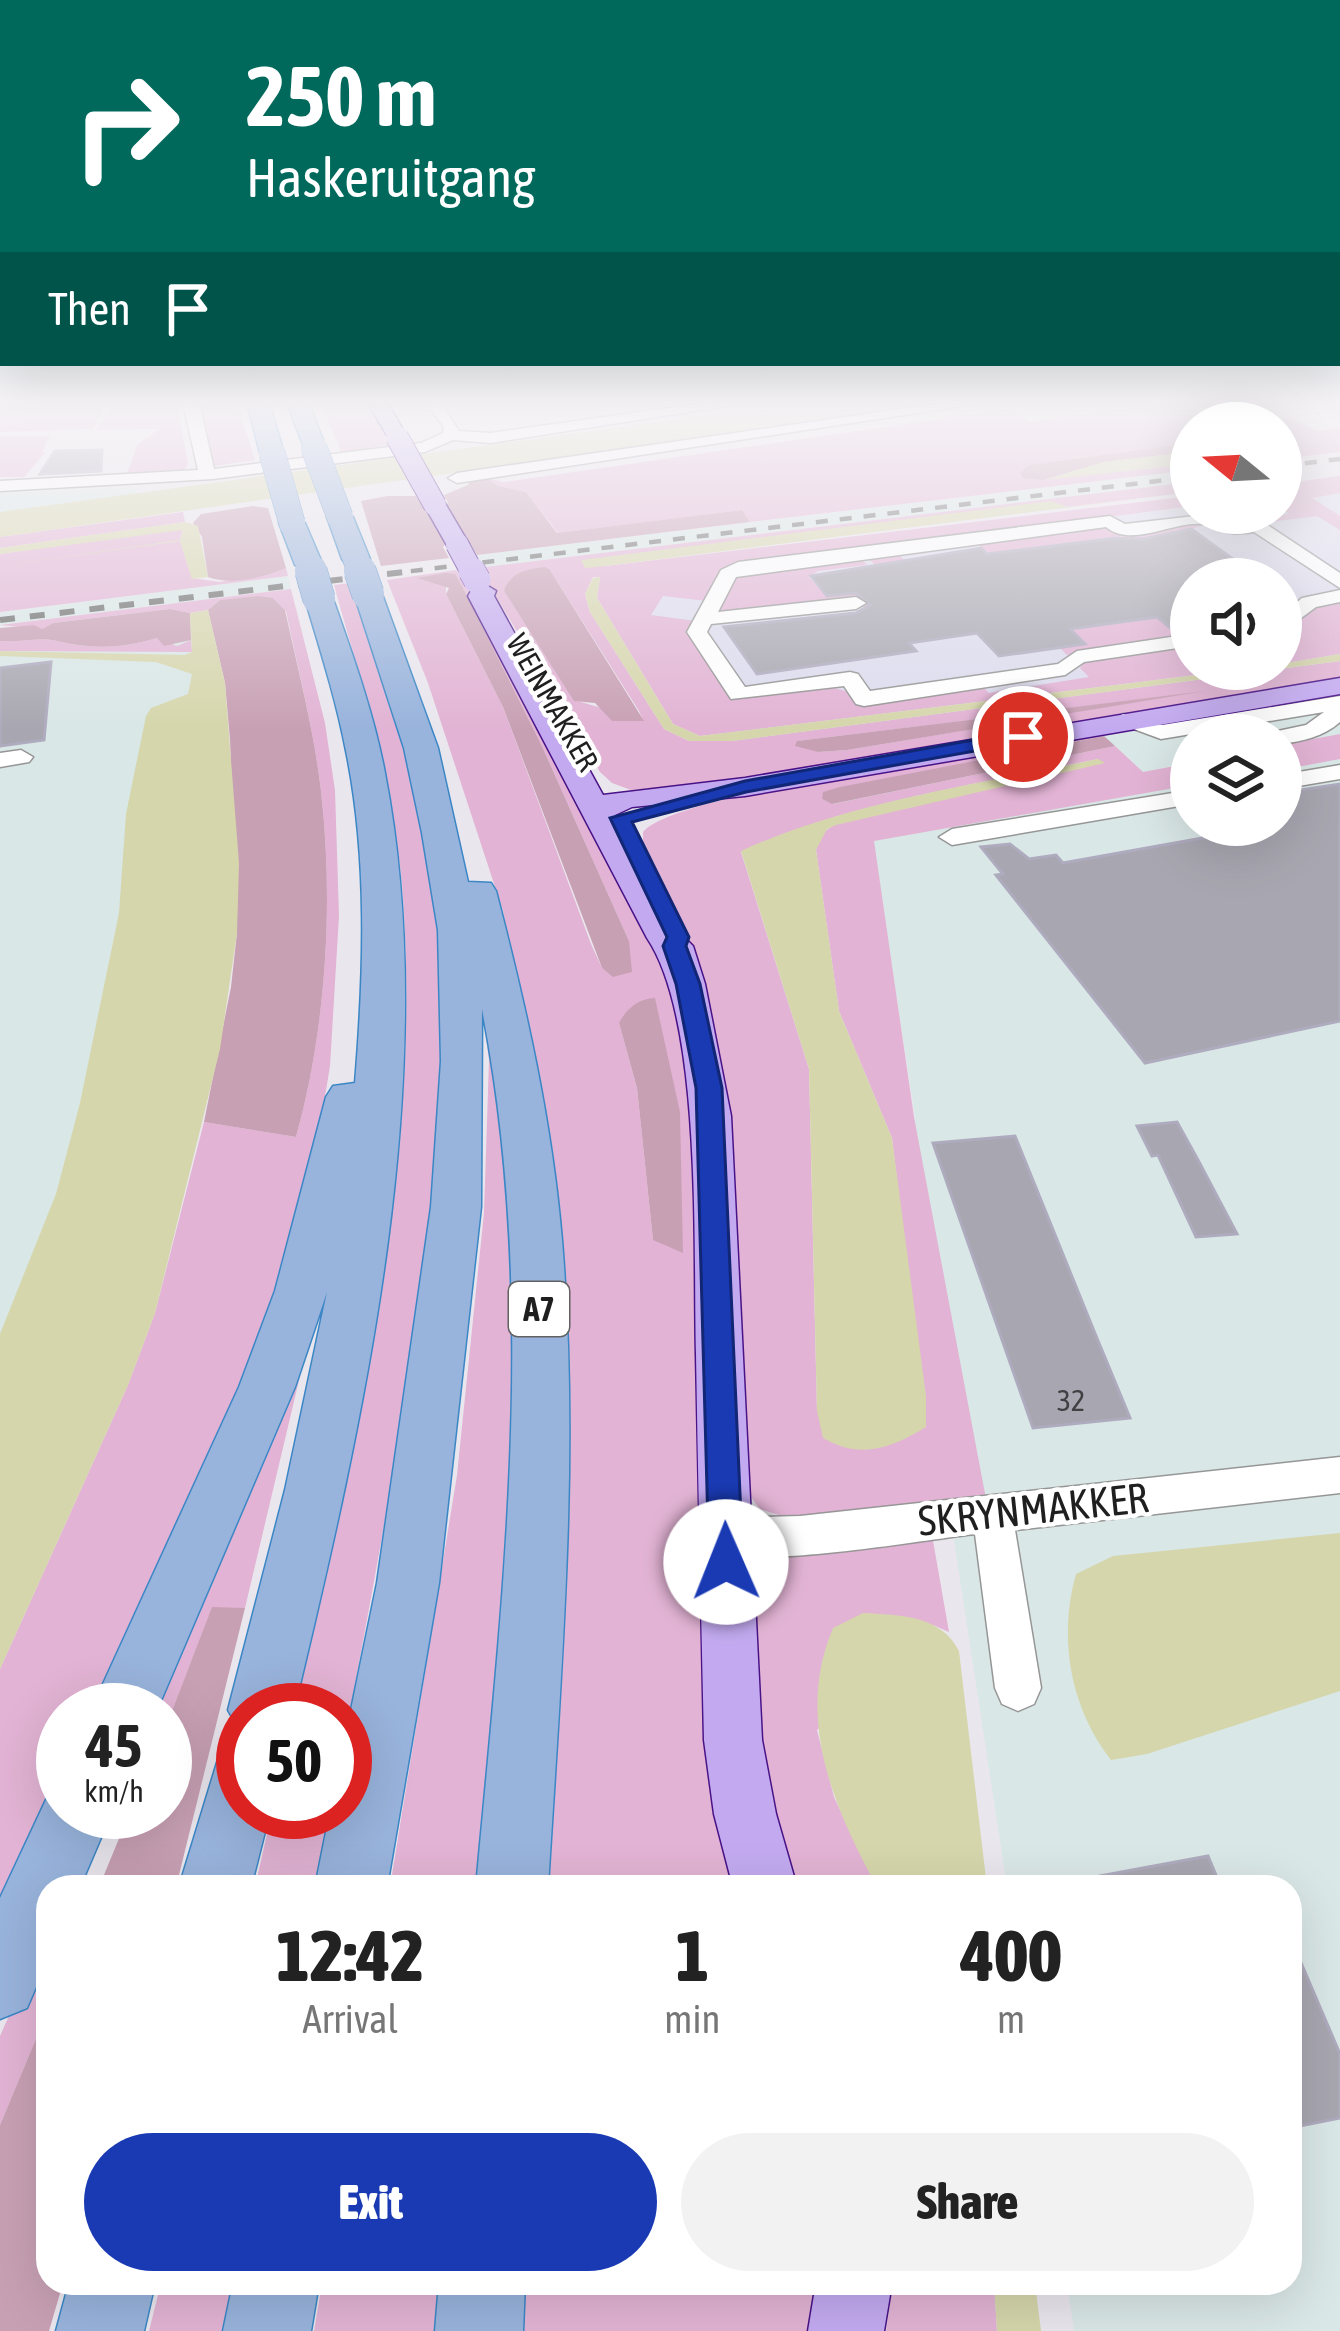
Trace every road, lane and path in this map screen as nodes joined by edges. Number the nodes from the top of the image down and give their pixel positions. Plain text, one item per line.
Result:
1 (289, 512) edge
2 (338, 512) edge
3 (439, 512) edge
4 (1340, 582) edge
5 (1340, 596) edge
6 (856, 603) dead end
7 (1302, 608) edge
8 (704, 617) junction
9 (1170, 643) edge
10 (1340, 686) edge
11 (1340, 705) edge
12 (1123, 721) junction
13 (1161, 732) junction
14 (1170, 734) edge
15 (1302, 734) edge
16 (421, 748) junction
17 (1340, 772) edge
18 (1302, 778) edge
19 (1170, 801) edge
20 (609, 812) junction
21 (952, 837) dead end
22 (384, 934) junction
23 (1340, 1475) edge
24 (992, 1512) junction
25 (725, 1537) junction
26 (136, 1683) edge
27 (268, 1683) edge
28 (1018, 1688) dead end
29 (65, 1839) edge
30 (228, 1839) edge
31 (48, 1875) edge
32 (218, 1875) edge
33 (353, 1875) edge
34 (513, 1875) edge
35 (762, 1875) edge
36 (36, 1902) edge
37 (0, 1981) edge
38 (109, 2295) edge
39 (274, 2295) edge
40 (481, 2295) edge
41 (852, 2295) edge
42 (100, 2331) edge
43 (267, 2331) edge
44 (478, 2331) edge
45 (846, 2331) edge

1 - 22 highway, bridge
2 - 16 highway, A7, bridge
3 - 20 main road, WEINMAKKER, bridge
4 - 8 street
5 - 7 street
6 - 8 street
8 - 9 street
10 - 12 main road
11 - 13 street
11 - 15 street
12 - 13 street
12 - 20 main road
13 - 14 street
16 - 33 highway, A7
16 - 34 highway, A7
17 - 18 street
19 - 21 street
20 - 25 main road, WEINMAKKER
22 - 26 highway
22 - 27 highway
23 - 24 street, SKRYNMAKKER
24 - 25 street, SKRYNMAKKER
24 - 28 street
25 - 35 main road, WEINMAKKER
29 - 31 highway
30 - 32 highway
36 - 37 highway
38 - 42 highway
39 - 43 highway
40 - 44 highway
41 - 45 main road

